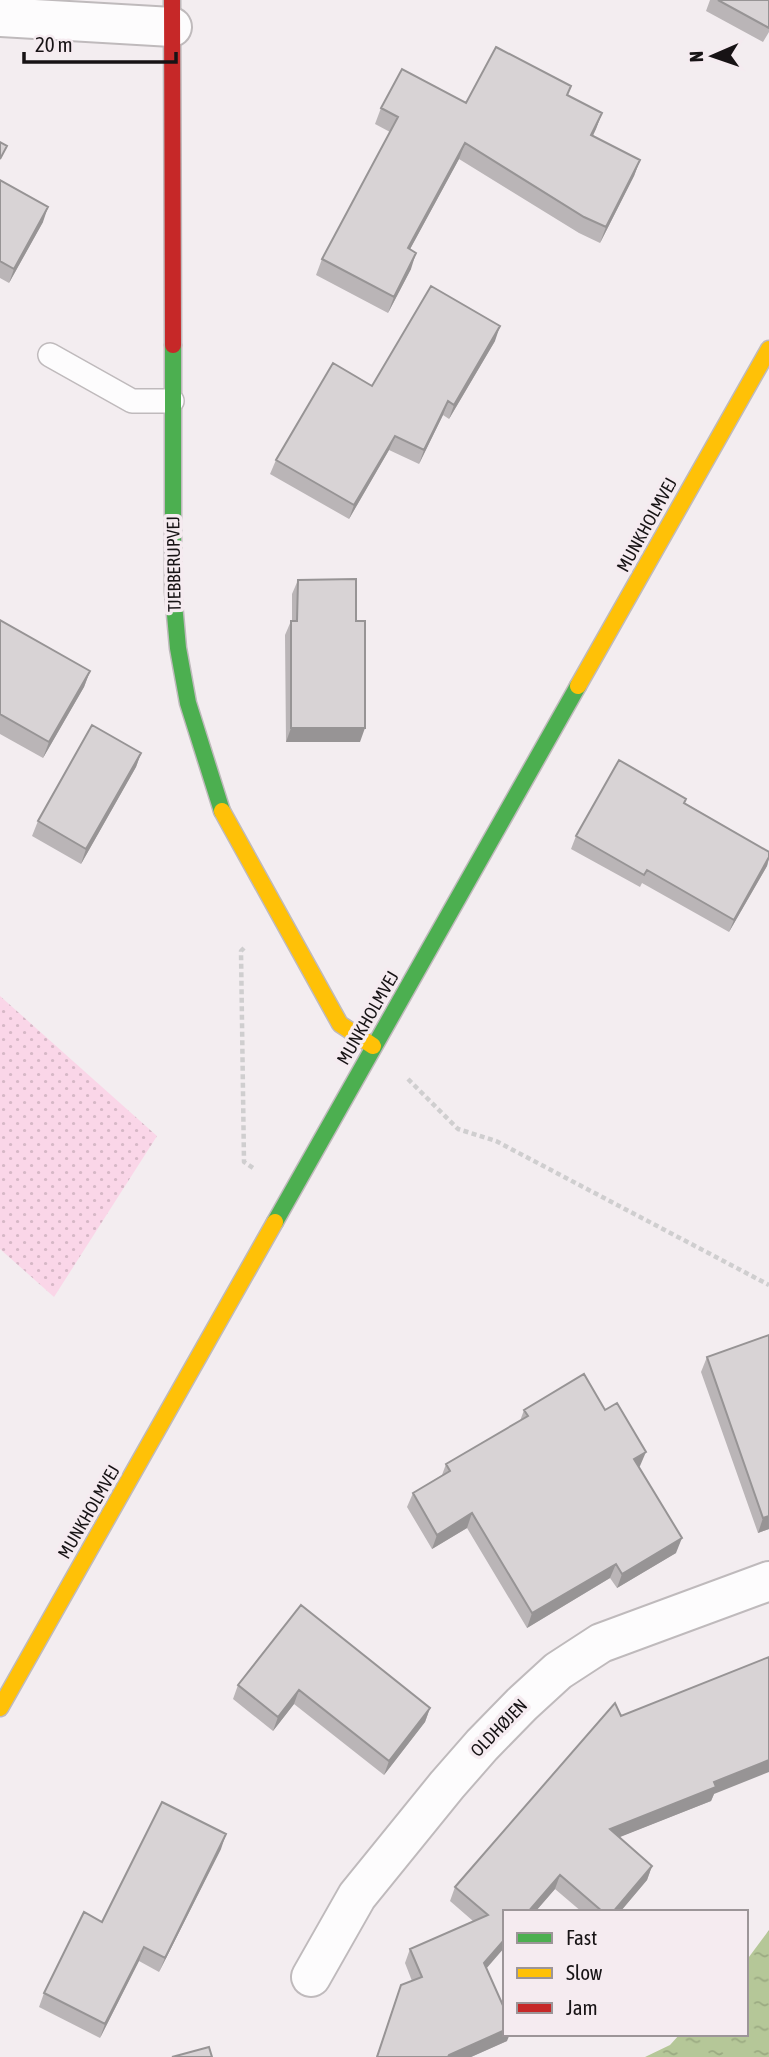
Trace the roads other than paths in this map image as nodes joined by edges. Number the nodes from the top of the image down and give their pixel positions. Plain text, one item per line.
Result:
1 (172, 13) edge
2 (0, 17) edge
3 (769, 349) edge
4 (50, 355) dead end
5 (172, 401) junction
6 (373, 1046) junction
7 (769, 1581) edge
8 (0, 1707) edge
9 (311, 1977) dead end

1 - 2 street, TJEBBERUPVEJ
1 - 5 street, TJEBBERUPVEJ
3 - 6 street, MUNKHOLMVEJ
4 - 5 lane
5 - 6 street, TJEBBERUPVEJ
6 - 8 street, MUNKHOLMVEJ
7 - 9 street, OLDHØJEN

